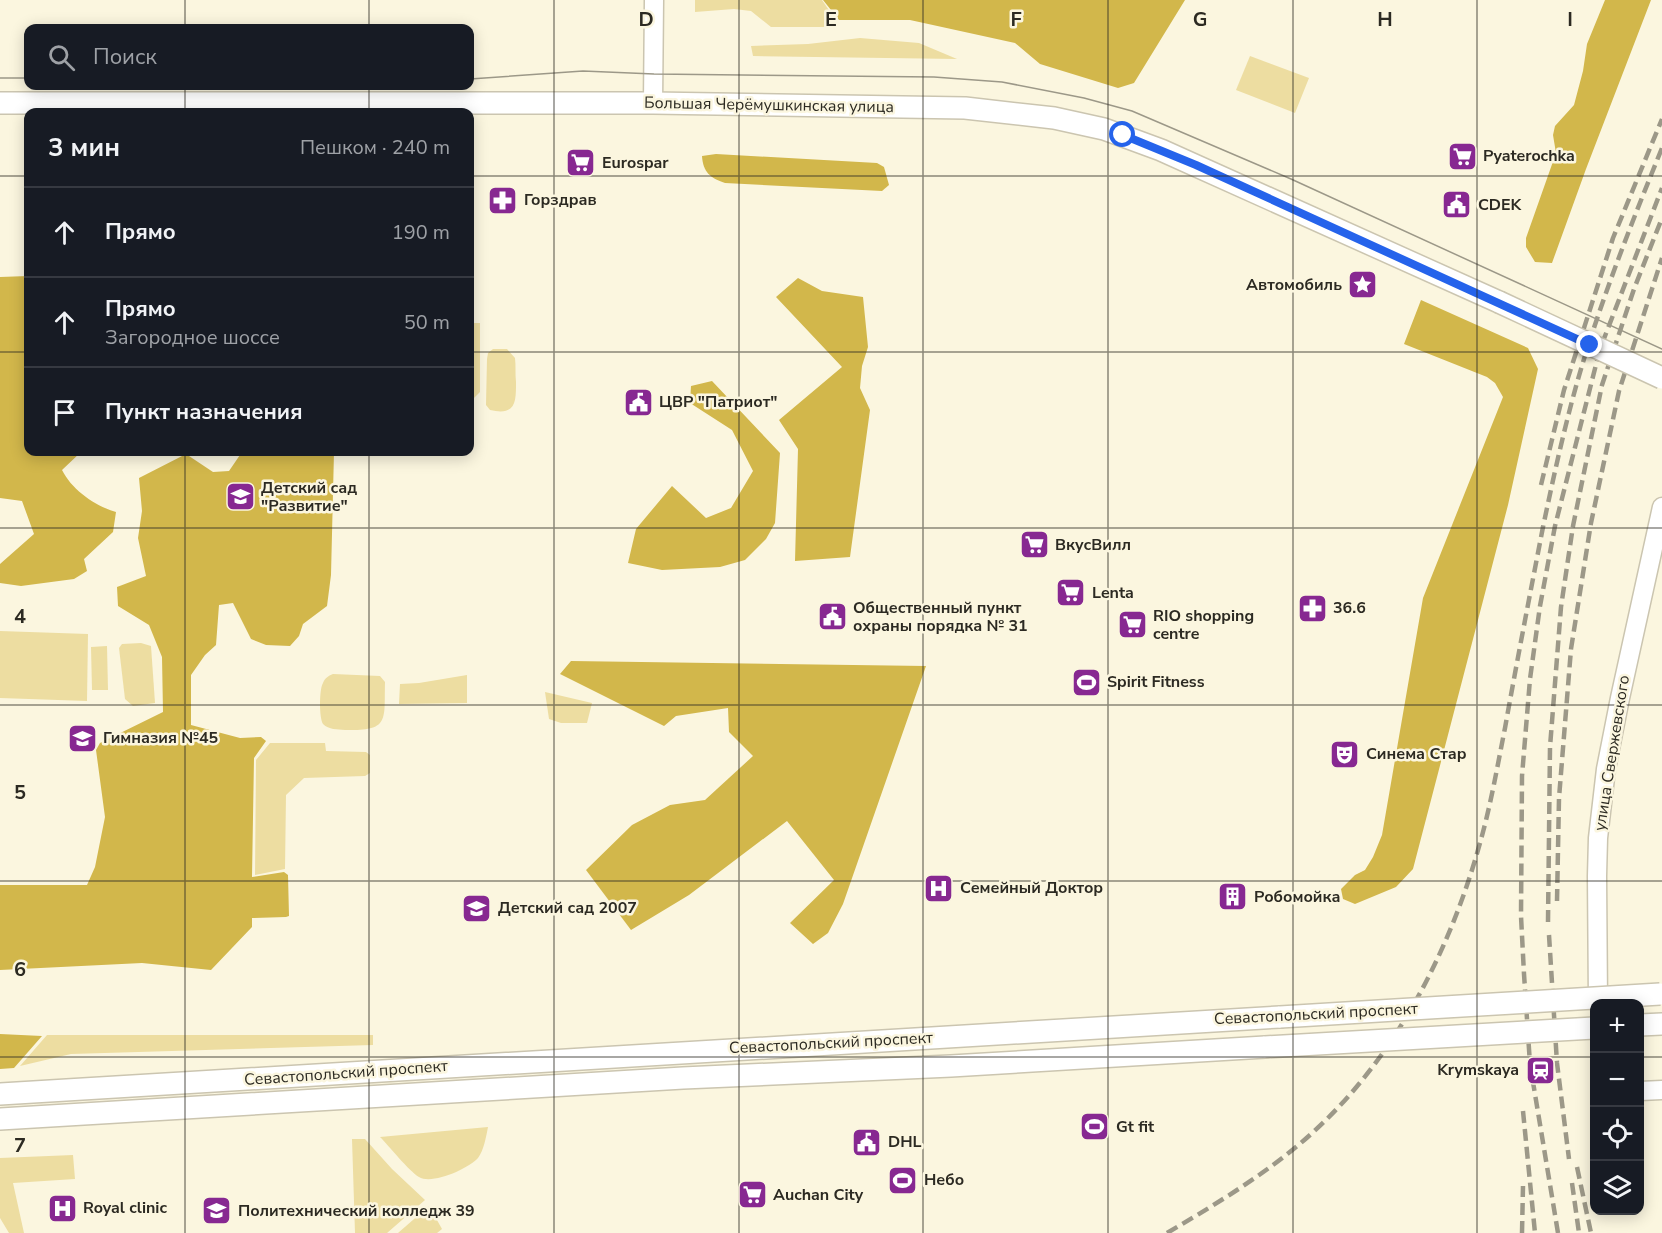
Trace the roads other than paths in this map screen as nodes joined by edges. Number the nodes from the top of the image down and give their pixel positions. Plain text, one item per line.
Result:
1 (654, 0) edge
2 (0, 103) edge
3 (653, 103) junction
4 (1662, 378) edge
5 (1662, 507) edge
6 (1661, 994) edge
7 (1598, 999) edge
8 (1662, 1024) edge
9 (1644, 1025) edge
10 (1590, 1028) edge
11 (1662, 1090) edge
12 (1644, 1091) edge
13 (0, 1094) edge
14 (0, 1119) edge

1 - 3 street
2 - 3 main road, Большая Черёмушкинская улица
3 - 4 main road, Большая Черёмушкинская улица, bridge
5 - 7 street, улица Свержевского
6 - 13 main road, Севастопольский проспект, bridge
8 - 9 main road
10 - 14 main road, Севастопольский проспект, bridge
11 - 12 street

